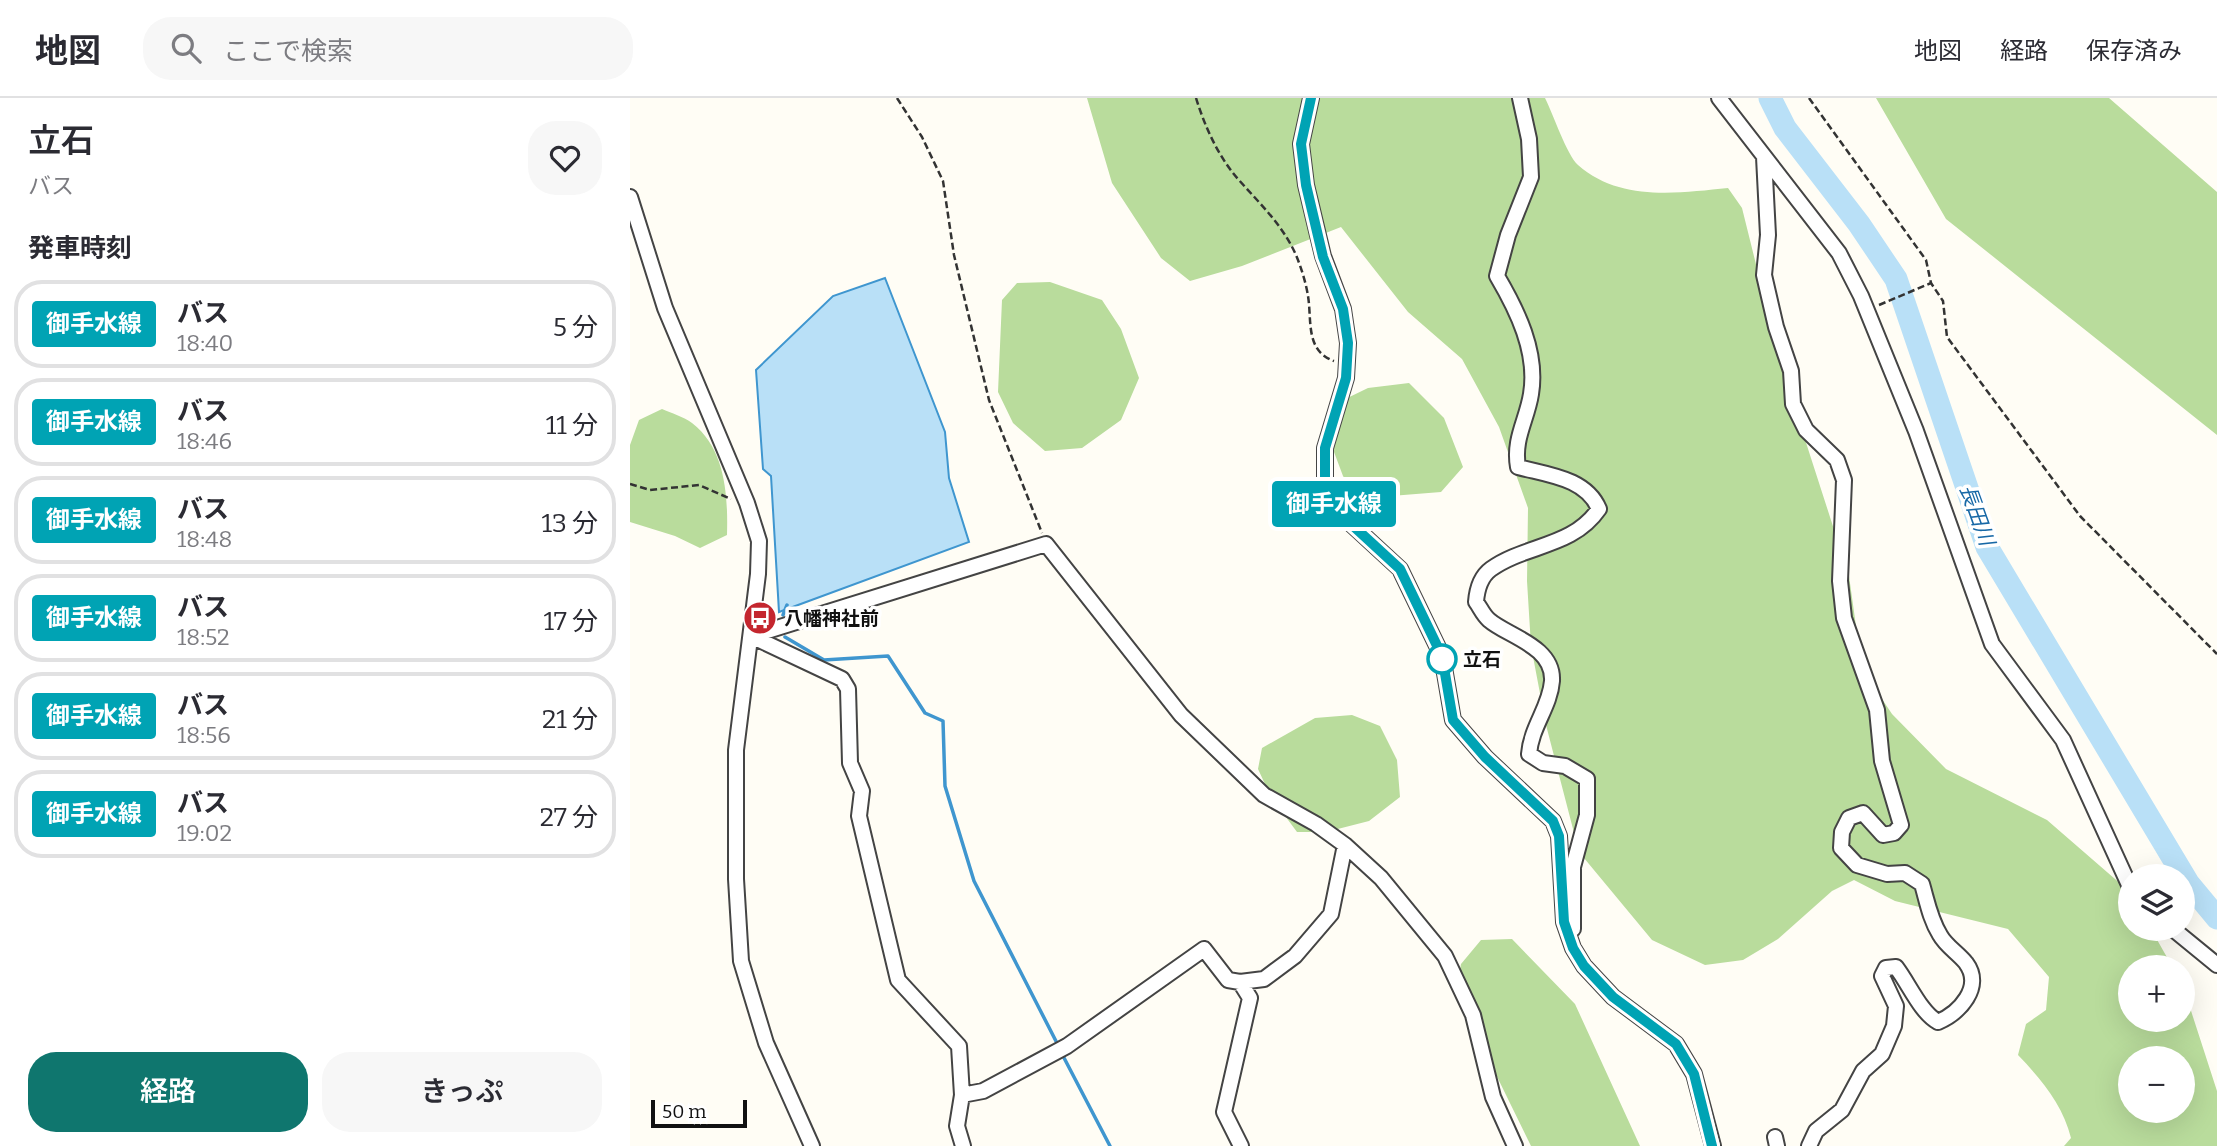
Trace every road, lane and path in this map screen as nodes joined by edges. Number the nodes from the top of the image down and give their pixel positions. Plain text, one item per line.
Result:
1 (897, 98) edge
2 (1196, 98) edge
3 (1311, 98) edge
4 (1520, 98) edge
5 (1719, 98) edge
6 (1809, 98) edge
7 (1765, 157) junction
8 (630, 197) edge
9 (1931, 283) junction
10 (1868, 310) dead end
11 (1347, 365) junction
12 (630, 484) edge
13 (747, 503) junction
14 (1046, 544) junction
15 (751, 636) junction
16 (2217, 654) edge
17 (1345, 845) junction
18 (2120, 864) edge
19 (2188, 941) edge
20 (1573, 948) junction
21 (2217, 965) edge
22 (1240, 982) junction
23 (962, 1095) junction
24 (812, 1146) edge
25 (963, 1146) edge
26 (1241, 1146) edge
27 (1515, 1146) edge
28 (1713, 1146) edge
29 (1809, 1146) edge

1 - 14 path
2 - 11 path
3 - 11 street
4 - 20 street
5 - 7 street
6 - 9 path
7 - 18 street
7 - 29 street
8 - 13 street
9 - 10 path
9 - 16 path
11 - 20 street
12 - 13 path
13 - 15 street
14 - 15 street
14 - 17 street
15 - 23 street
15 - 24 street
17 - 22 street
17 - 27 street
19 - 21 street
20 - 28 street
22 - 23 street
22 - 26 street
23 - 25 street

